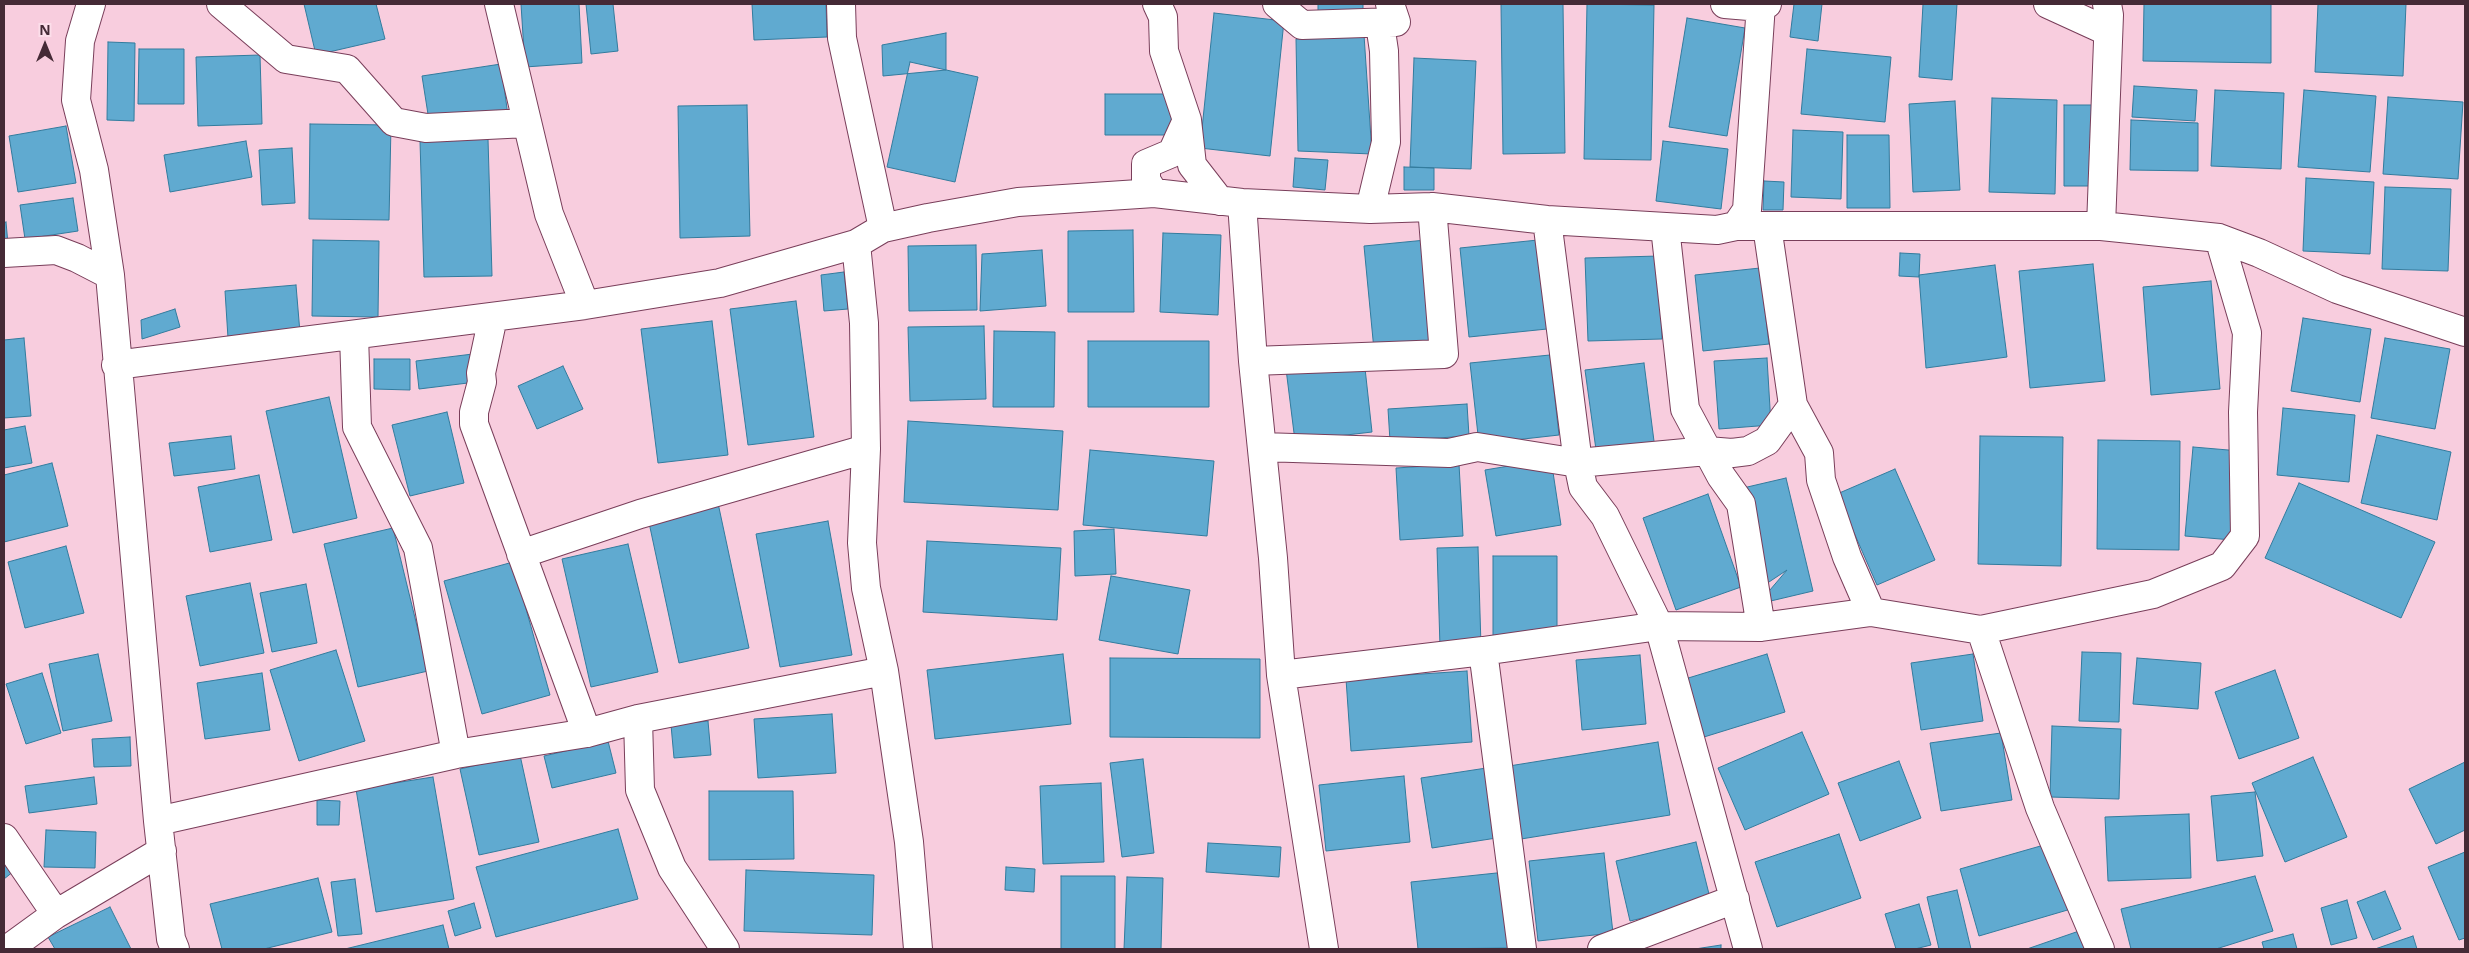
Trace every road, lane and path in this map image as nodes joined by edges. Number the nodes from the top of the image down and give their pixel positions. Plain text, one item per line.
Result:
1 (92, 4) edge
2 (221, 4) edge
3 (499, 4) edge
4 (842, 4) edge
5 (1157, 4) edge
6 (1277, 4) edge
7 (1724, 4) edge
8 (2048, 4) edge
9 (2107, 4) edge
10 (1763, 5) edge
11 (1385, 14) edge
12 (2107, 32) junction
13 (1187, 120) junction
14 (527, 123) junction
15 (1154, 193) junction
16 (1231, 202) junction
17 (1432, 207) junction
18 (1370, 209) junction
19 (1546, 220) junction
20 (1736, 226) junction
21 (1766, 226) junction
22 (2100, 226) junction
23 (1664, 227) junction
24 (883, 228) junction
25 (2218, 238) junction
26 (856, 244) junction
27 (4, 253) edge
28 (110, 274) junction
29 (585, 305) junction
30 (493, 317) junction
31 (2465, 332) edge
32 (354, 335) junction
33 (1253, 361) junction
34 (116, 365) junction
35 (1792, 405) junction
36 (1262, 447) junction
37 (866, 449) junction
38 (1706, 452) junction
39 (1578, 463) junction
40 (521, 554) junction
41 (1870, 612) junction
42 (1658, 626) junction
43 (1761, 627) junction
44 (1980, 630) junction
45 (1483, 651) junction
46 (884, 670) junction
47 (1281, 675) junction
48 (638, 719) junction
49 (587, 733) junction
50 (456, 754) junction
51 (158, 821) junction
52 (4, 838) edge
53 (162, 851) junction
54 (1734, 899) junction
55 (56, 914) junction
56 (8, 949) edge
57 (175, 949) edge
58 (725, 949) edge
59 (918, 949) edge
60 (1324, 949) edge
61 (1522, 949) edge
62 (1602, 949) edge
63 (1748, 949) edge
64 (2100, 949) edge

1 - 28 street
2 - 14 street
3 - 14 street
4 - 24 street
5 - 13 street
6 - 11 street
7 - 10 street
8 - 12 street
9 - 12 street
10 - 20 street
11 - 18 street
12 - 22 street
13 - 15 street
13 - 16 street
14 - 29 street
15 - 16 street
15 - 24 street
16 - 18 street
16 - 33 street
17 - 18 street
17 - 19 street
17 - 33 street
19 - 23 street
19 - 39 street
20 - 21 street
20 - 23 street
21 - 22 street
21 - 35 street
22 - 25 street
23 - 38 street
24 - 26 street
25 - 31 street
25 - 44 street
26 - 29 street
26 - 37 street
27 - 28 street
28 - 34 street
29 - 30 street
30 - 32 street
30 - 40 street
32 - 34 street
32 - 50 street
33 - 36 street
34 - 51 street
35 - 38 street
35 - 41 street
36 - 39 street
36 - 47 street
37 - 40 street
37 - 46 street
38 - 39 street
38 - 43 street
39 - 42 street
40 - 49 street
41 - 43 street
41 - 44 street
42 - 43 street
42 - 45 street
42 - 54 street
44 - 64 street
45 - 47 street
45 - 61 street
46 - 48 street
46 - 59 street
47 - 60 street
48 - 49 street
48 - 58 street
49 - 50 street
50 - 51 street
51 - 53 street
52 - 55 street
53 - 55 street
53 - 57 street
54 - 62 street
54 - 63 street
55 - 56 street

